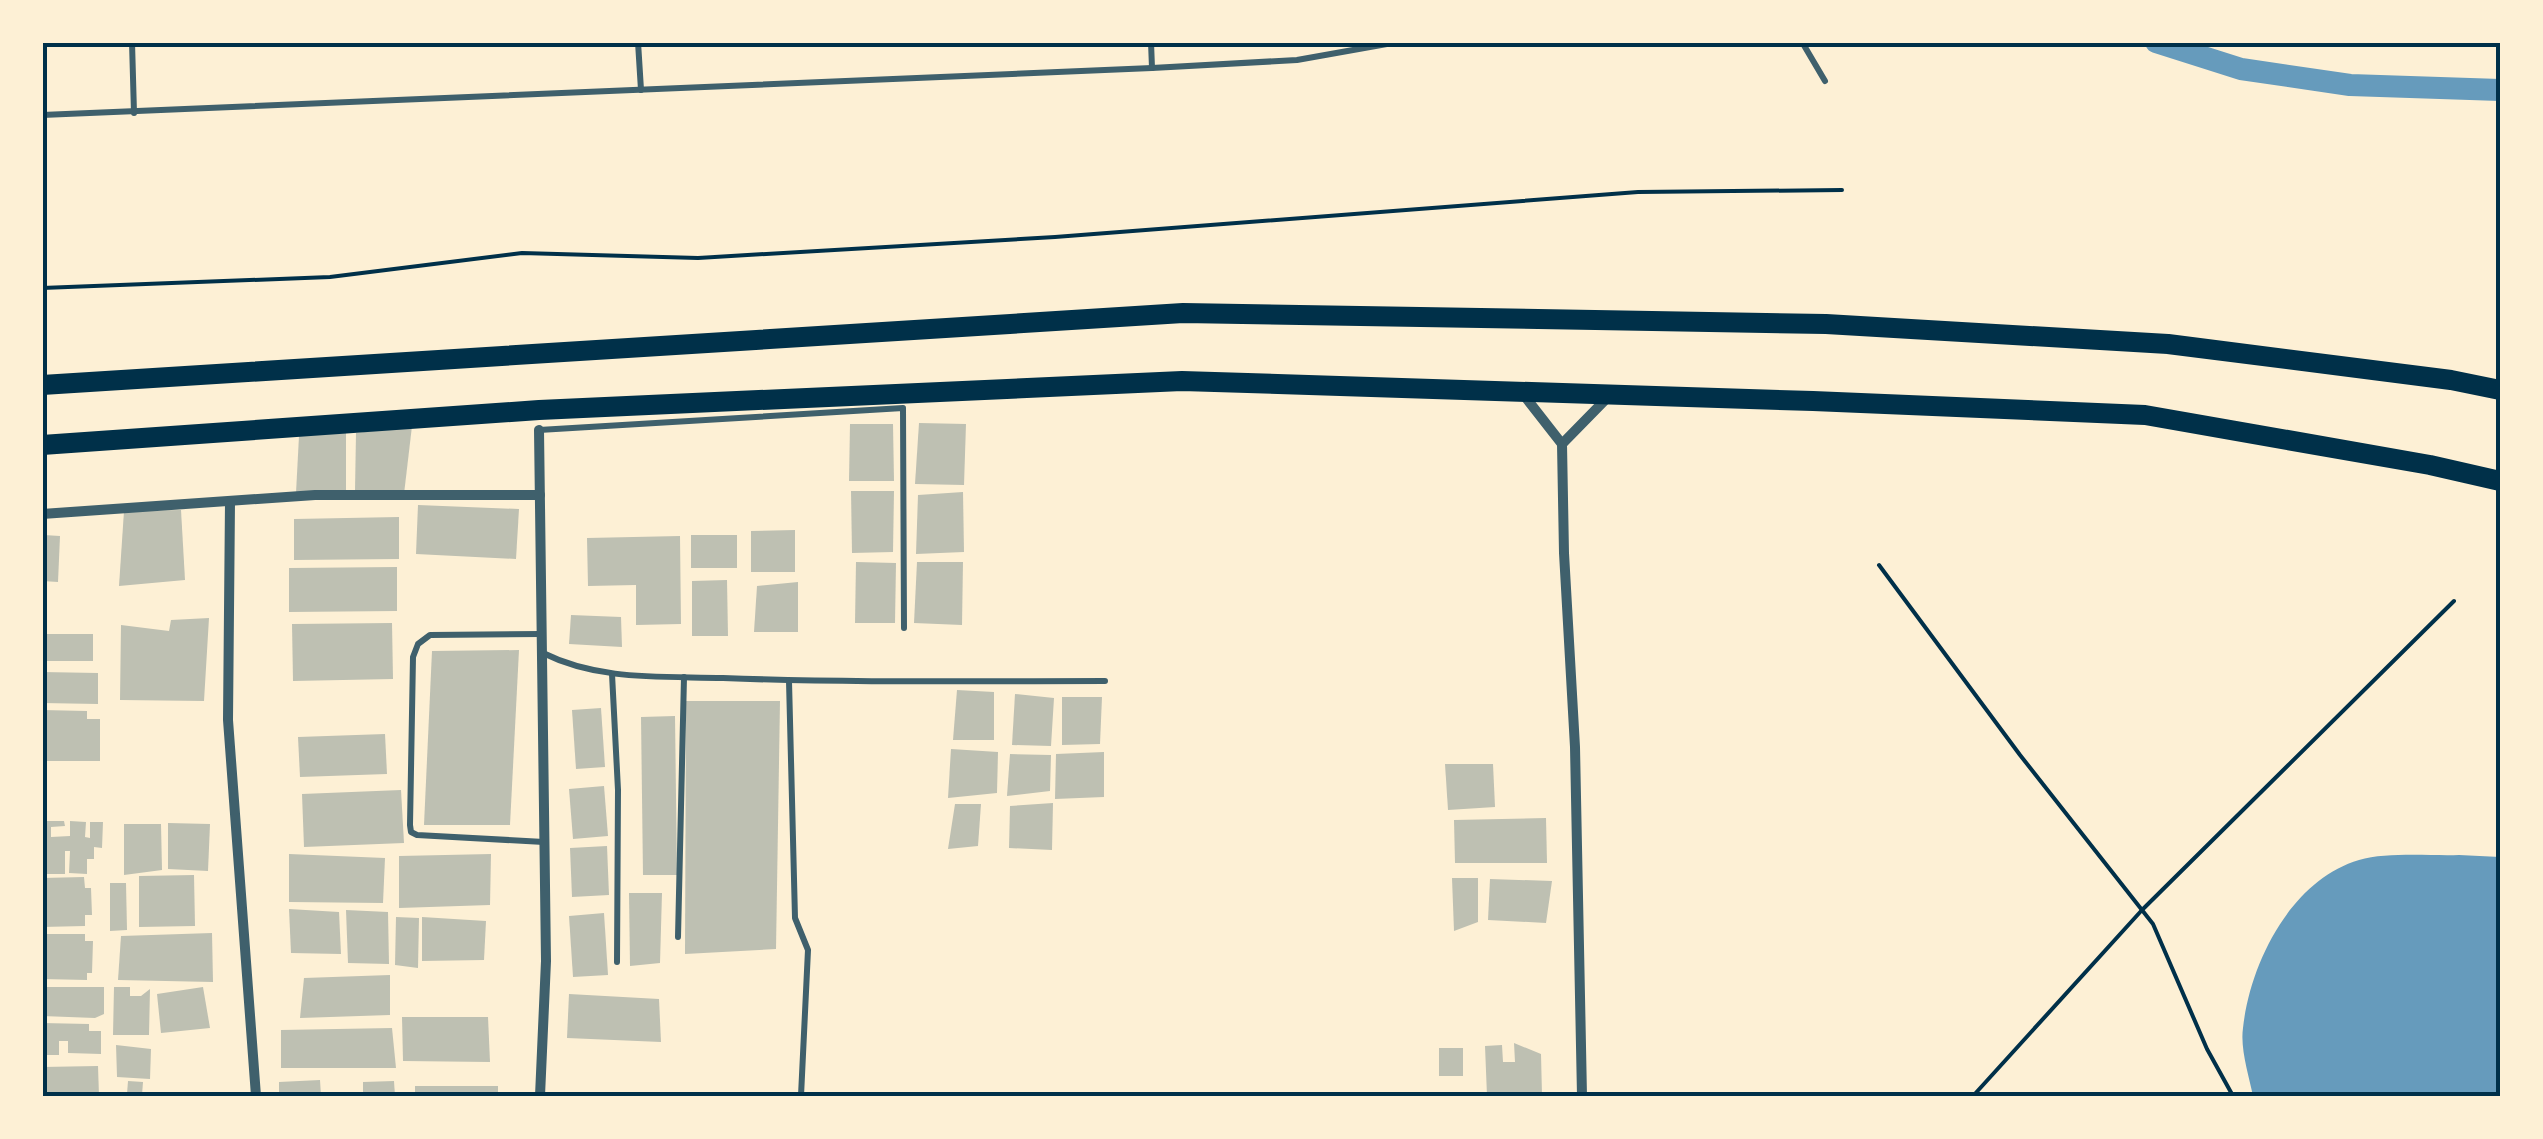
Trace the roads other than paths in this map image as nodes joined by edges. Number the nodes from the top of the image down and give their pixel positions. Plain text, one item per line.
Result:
1 (132, 42) edge
2 (638, 42) edge
3 (1151, 42) edge
4 (1398, 42) edge
5 (1802, 42) edge
6 (1152, 68) junction
7 (1825, 81) dead end
8 (641, 90) junction
9 (134, 112) junction
10 (42, 115) edge
11 (42, 385) edge
12 (2500, 390) edge
13 (1521, 392) junction
14 (1610, 394) junction
15 (539, 430) joint
16 (42, 444) edge
17 (1562, 444) junction
18 (2500, 481) edge
19 (540, 494) junction
20 (230, 502) junction
21 (42, 514) edge
22 (904, 628) dead end
23 (542, 634) junction
24 (542, 652) junction
25 (612, 674) junction
26 (684, 677) junction
27 (789, 681) junction
28 (1105, 681) dead end
29 (544, 842) junction
30 (678, 937) dead end
31 (617, 962) dead end
32 (256, 1096) edge
33 (540, 1096) edge
34 (802, 1096) edge
35 (1582, 1096) edge

1 - 9 lane
2 - 8 lane
3 - 6 lane
4 - 6 lane
5 - 7 lane
6 - 8 lane
8 - 9 lane
9 - 10 lane
11 - 12 highway
13 - 14 highway
13 - 16 highway
13 - 17 street
14 - 17 street
14 - 18 highway
15 - 19 street
15 - 22 lane
17 - 35 street
19 - 20 street
19 - 23 street
20 - 21 street
20 - 32 street
23 - 24 street
23 - 29 lane
24 - 25 lane
24 - 29 street
25 - 26 lane
25 - 31 lane
26 - 27 lane
26 - 30 lane
27 - 28 lane
27 - 34 lane
29 - 33 street

